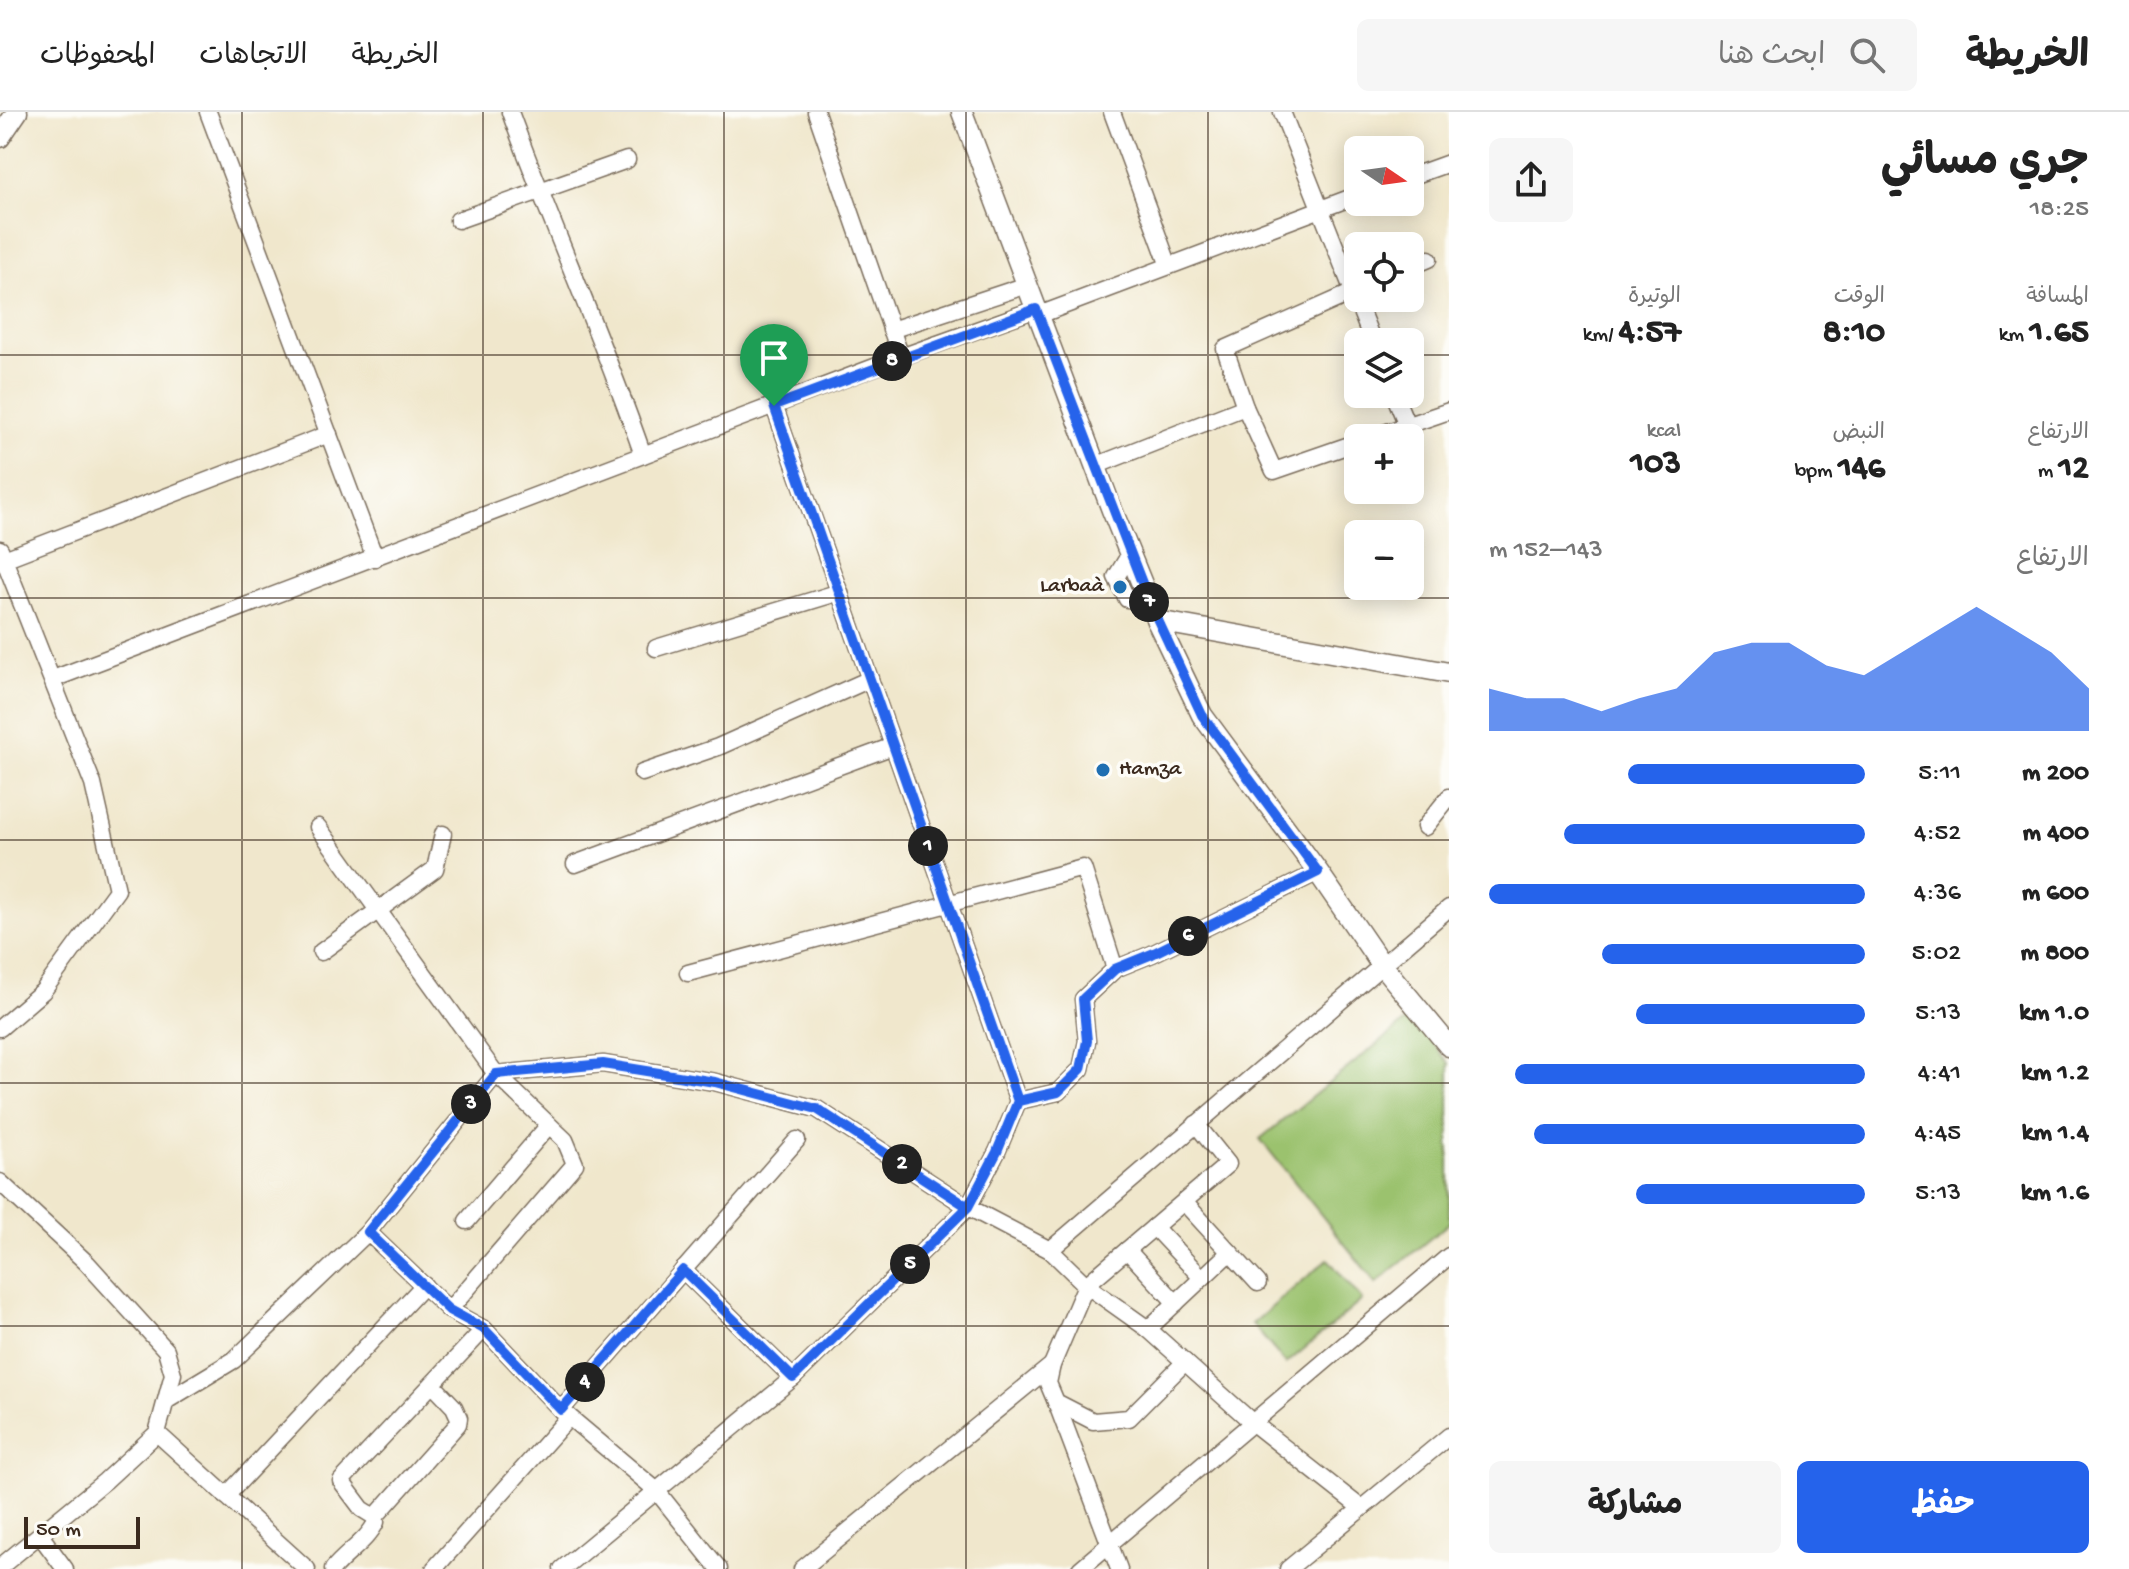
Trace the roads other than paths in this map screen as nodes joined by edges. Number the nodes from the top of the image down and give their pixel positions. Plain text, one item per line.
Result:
1 (17, 112) edge
2 (208, 112) edge
3 (510, 112) edge
4 (816, 112) edge
5 (962, 112) edge
6 (1112, 112) edge
7 (1282, 112) edge
8 (0, 137) edge
9 (627, 160) dead end
10 (1449, 163) edge
11 (1424, 172) edge
12 (539, 191) junction
13 (1344, 200) edge
14 (1319, 210) junction
15 (458, 220) dead end
16 (1429, 259) dead end
17 (1424, 261) edge
18 (1344, 265) edge
19 (1169, 266) junction
20 (1027, 285) junction
21 (1344, 297) edge
22 (1037, 312) junction
23 (891, 330) junction
24 (901, 357) junction
25 (774, 406) junction
26 (1245, 407) junction
27 (1449, 411) edge
28 (1410, 424) edge
29 (329, 434) junction
30 (1344, 447) edge
31 (643, 455) junction
32 (1095, 466) junction
33 (2, 554) edge
34 (375, 558) junction
35 (840, 592) junction
36 (1153, 611) junction
37 (656, 648) dead end
38 (1449, 673) edge
39 (53, 679) junction
40 (870, 679) junction
41 (893, 746) junction
42 (642, 773) dead end
43 (1449, 797) edge
44 (318, 827) dead end
45 (1425, 827) dead end
46 (443, 834) dead end
47 (575, 864) dead end
48 (1318, 872) junction
49 (949, 904) junction
50 (1449, 908) edge
51 (378, 911) junction
52 (321, 952) dead end
53 (1381, 964) junction
54 (1115, 969) junction
55 (688, 973) dead end
56 (0, 1028) edge
57 (1449, 1046) edge
58 (496, 1074) junction
59 (1018, 1101) junction
60 (1196, 1124) junction
61 (549, 1125) junction
62 (797, 1140) dead end
63 (0, 1182) edge
64 (1184, 1202) junction
65 (968, 1207) junction
66 (467, 1221) dead end
67 (1154, 1227) junction
68 (368, 1232) junction
69 (1050, 1250) junction
70 (1127, 1250) junction
71 (1230, 1252) junction
72 (1449, 1256) edge
73 (683, 1270) junction
74 (1202, 1278) junction
75 (1258, 1283) dead end
76 (424, 1285) junction
77 (1086, 1285) junction
78 (1176, 1303) junction
79 (449, 1310) junction
80 (484, 1329) junction
81 (1148, 1329) junction
82 (1185, 1362) junction
83 (1052, 1365) junction
84 (793, 1378) junction
85 (432, 1384) junction
86 (166, 1401) junction
87 (1056, 1402) junction
88 (565, 1414) junction
89 (1253, 1423) junction
90 (157, 1433) junction
91 (1449, 1436) edge
92 (656, 1490) junction
93 (226, 1496) junction
94 (1361, 1508) junction
95 (375, 1517) junction
96 (40, 1535) junction
97 (1111, 1543) junction
98 (0, 1567) edge
99 (65, 1569) edge
100 (307, 1569) edge
101 (333, 1569) edge
102 (434, 1569) edge
103 (562, 1569) edge
104 (719, 1569) edge
105 (802, 1569) edge
106 (1080, 1569) edge
107 (1119, 1569) edge
108 (1288, 1569) edge

1 - 8 main road
2 - 29 street
3 - 12 street
4 - 23 street
5 - 20 main road
6 - 19 street
7 - 14 street
9 - 12 street
10 - 11 street
12 - 15 street
12 - 31 street
13 - 14 street
14 - 18 street
14 - 19 street
16 - 17 street
19 - 22 street
20 - 22 main road
20 - 23 street
21 - 26 street
22 - 24 street
22 - 32 main road
23 - 24 street
24 - 25 street
25 - 31 street
25 - 35 street
26 - 30 street
26 - 32 street
27 - 28 street
29 - 33 street
29 - 34 street
31 - 34 street
32 - 36 main road
33 - 39 street
34 - 39 street
35 - 37 street
35 - 40 street
36 - 38 main road
36 - 48 main road
39 - 56 street
40 - 41 street
40 - 42 street
41 - 47 street
41 - 49 street
43 - 45 street
44 - 51 street
46 - 51 street
48 - 53 main road
48 - 54 street
49 - 54 street
49 - 55 street
49 - 59 street
50 - 53 street
51 - 52 street
51 - 58 street
53 - 57 main road
53 - 60 street
54 - 59 street
58 - 61 street
58 - 65 street
58 - 68 street
59 - 65 street
60 - 64 street
60 - 69 street
61 - 66 street
61 - 79 street
62 - 73 street
63 - 86 street
64 - 67 street
64 - 71 street
65 - 69 street
65 - 84 street
67 - 70 street
67 - 74 street
68 - 76 street
68 - 86 street
69 - 77 street
70 - 77 street
70 - 78 street
71 - 74 street
71 - 75 street
72 - 89 street
73 - 84 street
73 - 88 street
74 - 78 street
76 - 79 street
76 - 93 street
77 - 81 street
77 - 83 street
78 - 81 street
79 - 80 street
80 - 85 street
80 - 88 street
81 - 82 street
82 - 87 street
82 - 89 street
83 - 87 street
83 - 105 street
84 - 92 street
85 - 95 street
85 - 95 street
86 - 90 street
87 - 97 street
88 - 92 street
88 - 102 street
89 - 94 street
89 - 97 street
90 - 93 street
90 - 96 street
91 - 94 street
92 - 103 street
92 - 104 street
93 - 100 street
94 - 108 street
95 - 101 street
96 - 98 street
96 - 99 street
97 - 106 street
97 - 107 street

